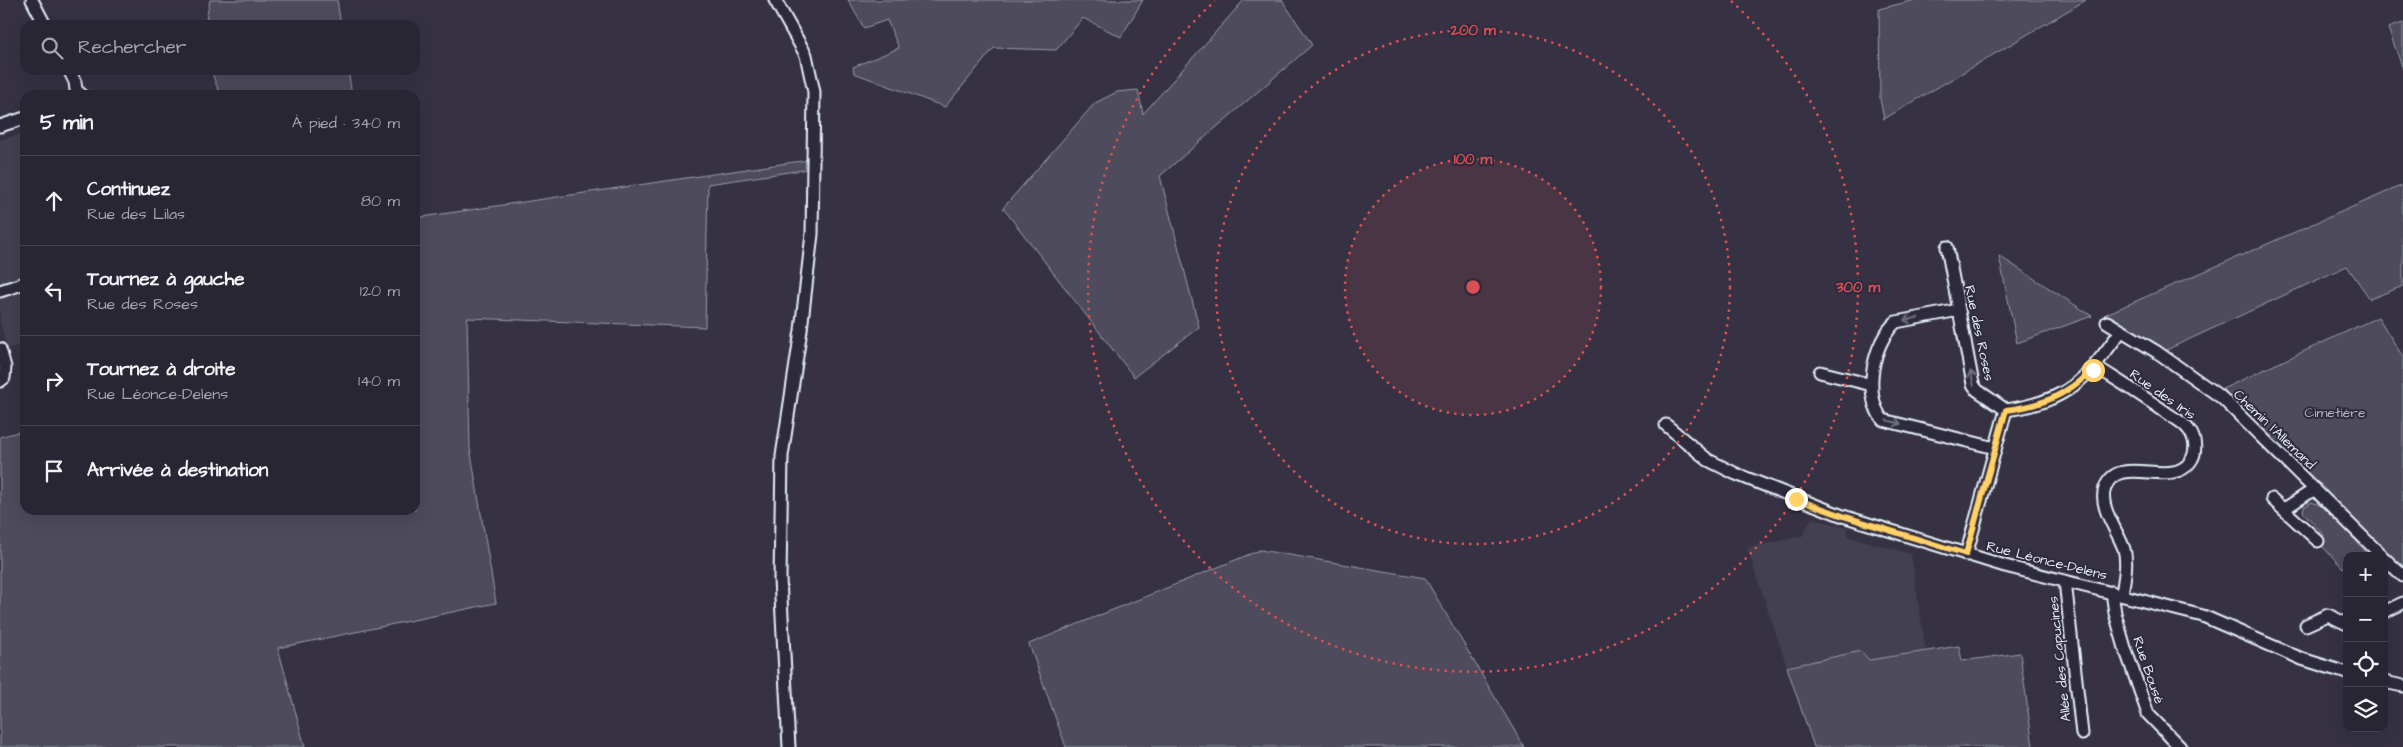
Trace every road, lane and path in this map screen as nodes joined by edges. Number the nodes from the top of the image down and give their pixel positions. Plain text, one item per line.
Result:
1 (32, 0) edge
2 (775, 0) edge
3 (42, 20) edge
4 (72, 75) edge
5 (76, 90) edge
6 (20, 120) edge
7 (0, 126) edge
8 (1947, 247) dead end
9 (20, 285) edge
10 (0, 291) edge
11 (1960, 310) junction
12 (2107, 322) dead end
13 (2121, 331) junction
14 (0, 349) edge
15 (2095, 366) junction
16 (1820, 372) dead end
17 (0, 381) edge
18 (1872, 384) junction
19 (2006, 410) junction
20 (1666, 425) dead end
21 (1995, 448) junction
22 (2315, 489) junction
23 (2272, 499) dead end
24 (2284, 509) junction
25 (2318, 541) dead end
26 (2378, 552) edge
27 (1966, 554) junction
28 (2388, 562) edge
29 (2403, 576) edge
30 (2065, 581) junction
31 (2117, 593) junction
32 (2403, 603) edge
33 (2388, 610) edge
34 (2343, 622) edge
35 (2306, 625) dead end
36 (2343, 672) edge
37 (2388, 683) edge
38 (2403, 686) edge
39 (2082, 734) dead end
40 (789, 747) edge
41 (2180, 747) edge

1 - 3 street
2 - 40 street
4 - 5 street
6 - 7 street
8 - 11 street, Rue des Roses
9 - 10 street
11 -> 18 street
19 -> 11 street, Rue des Roses
12 - 13 street, Chemin l'Allemand
13 - 15 street
13 - 22 street, Chemin l'Allemand
14 - 17 street
15 - 19 street
15 - 31 street, Rue des Iris
16 - 18 street
18 -> 21 street
19 - 21 street
20 - 27 street, Rue Léonce-Delens
21 - 27 street
22 - 24 street
22 - 26 street, Chemin l'Allemand
23 - 24 street
24 - 25 street
27 - 30 street, Rue Léonce-Delens
28 - 29 street, Chemin l'Allemand
30 - 31 street, Rue Léonce-Delens
30 - 39 street, Allée des Capucines
31 - 36 street, Rue Léonce-Delens
31 - 41 street, Rue Bousé
32 - 33 street
34 - 35 street
37 - 38 street

